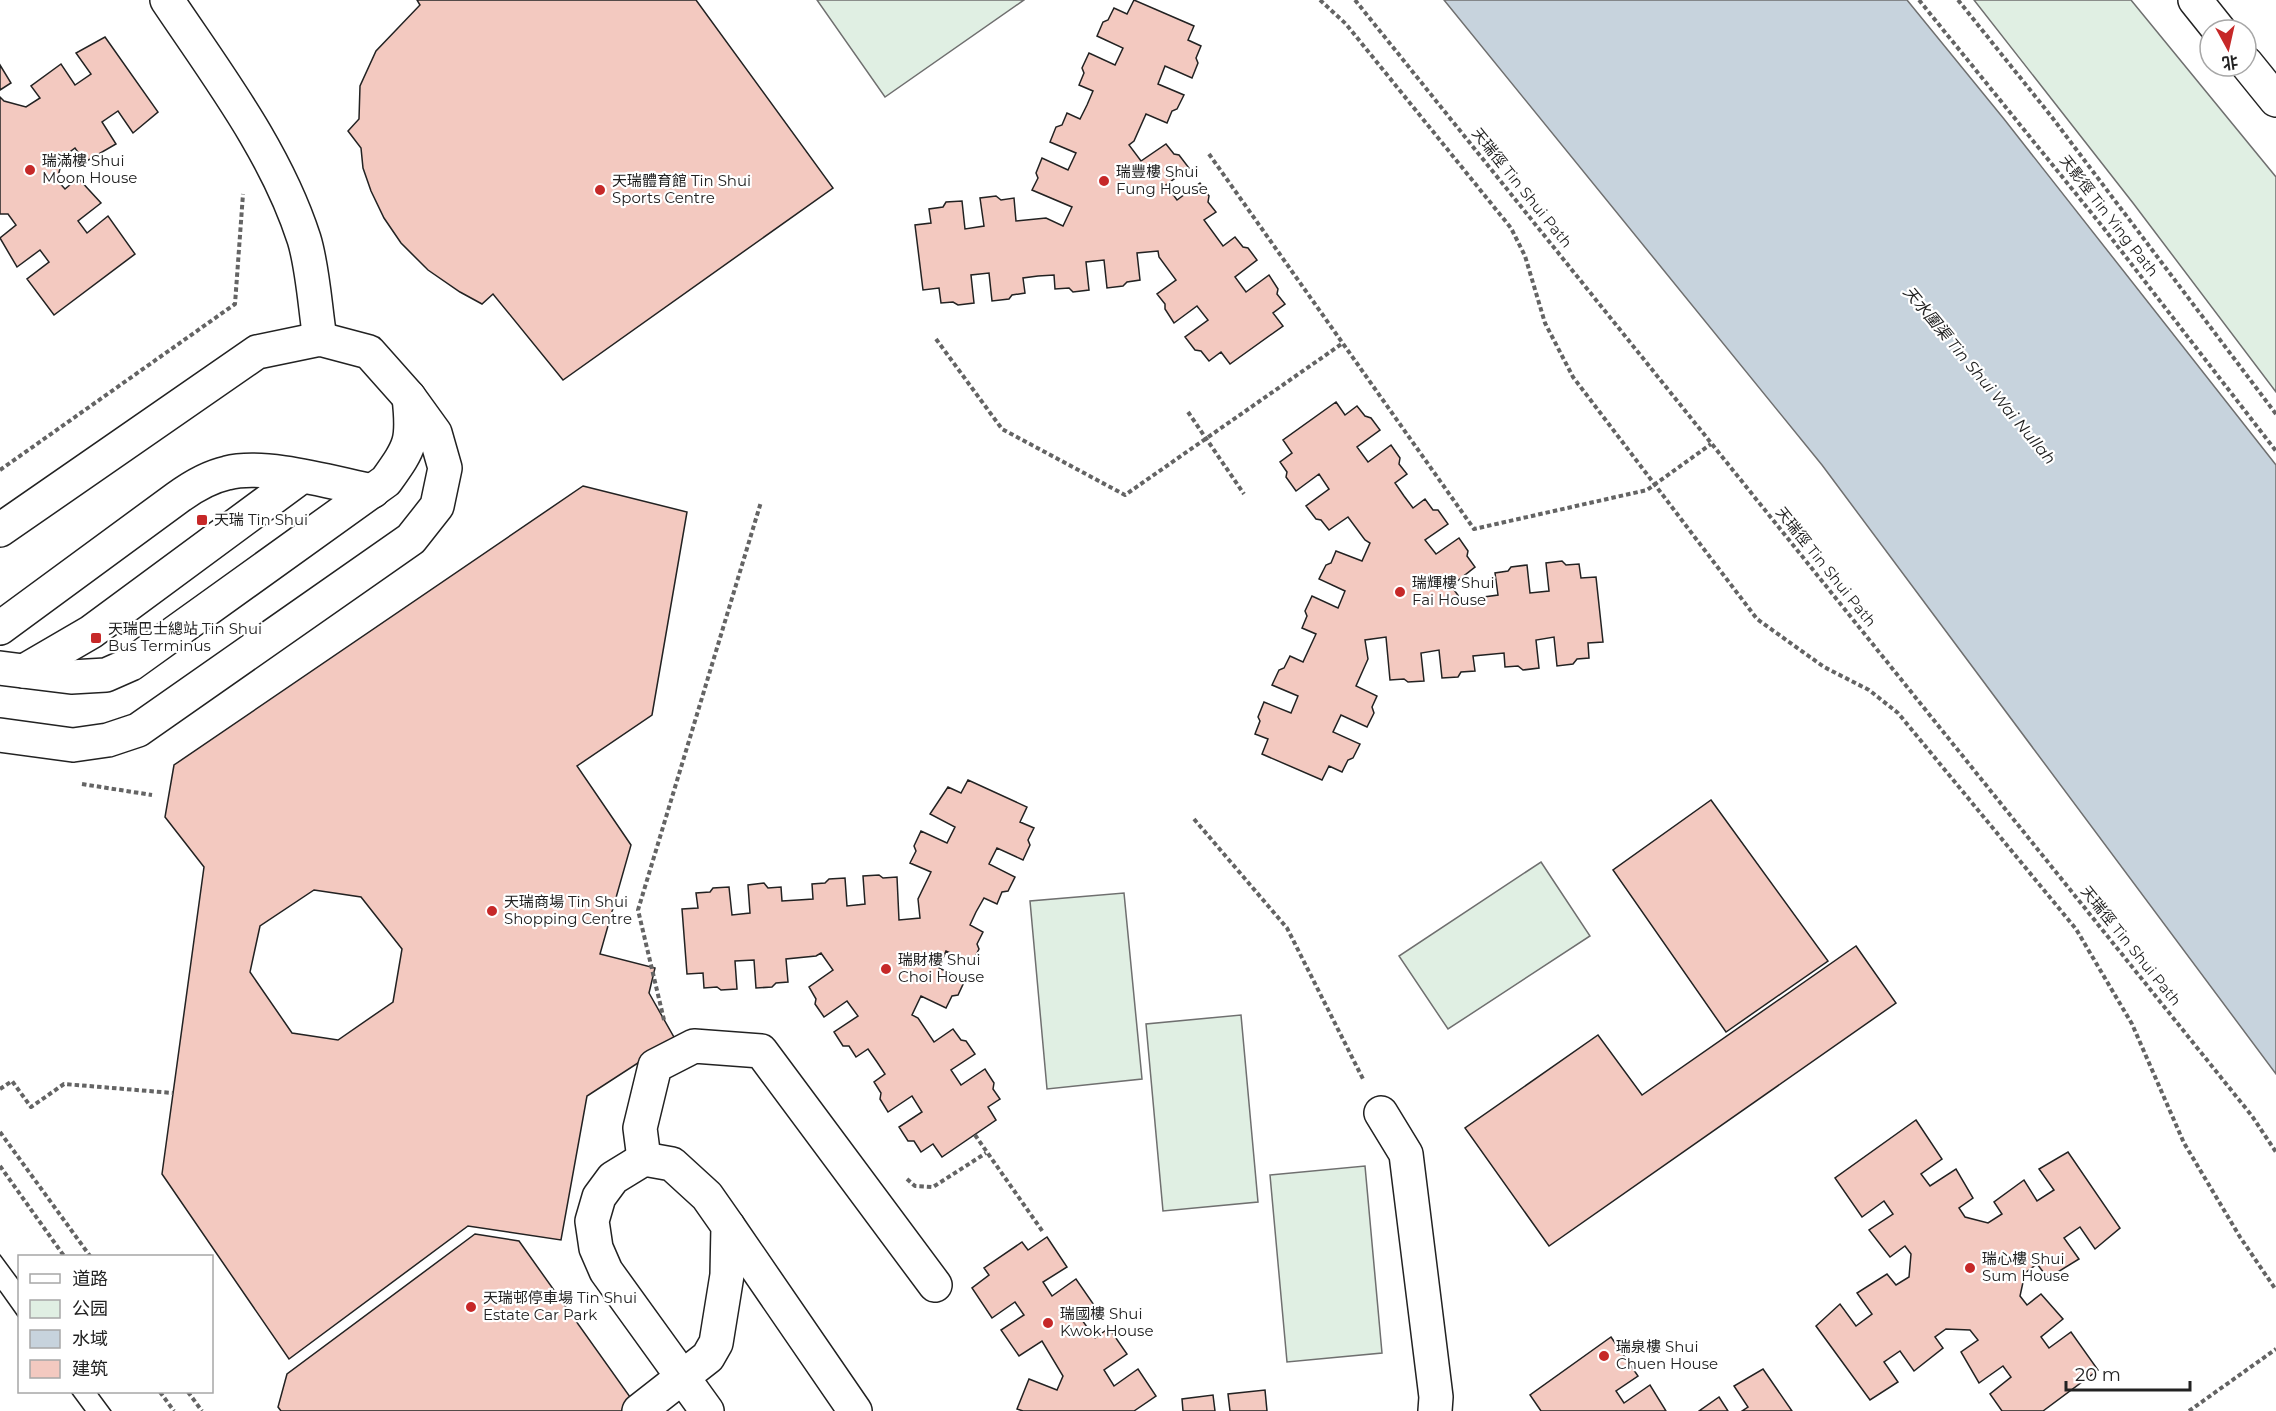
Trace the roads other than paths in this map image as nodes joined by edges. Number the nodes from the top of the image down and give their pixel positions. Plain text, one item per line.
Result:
1 (168, 0) edge
2 (2195, 0) edge
3 (2209, 18) edge
4 (2258, 78) edge
5 (2276, 100) edge
6 (320, 339) junction
7 (409, 398) junction
8 (301, 477) junction
9 (373, 491) junction
10 (0, 530) edge
11 (0, 628) edge
12 (12, 669) edge
13 (0, 735) edge
14 (1380, 1113) road end
15 (645, 1159) junction
16 (728, 1226) junction
17 (935, 1285) dead end
18 (683, 1376) junction
19 (639, 1411) edge
20 (707, 1411) edge
21 (855, 1411) edge
22 (1434, 1411) edge

1 - 6 main road
2 - 3 main road
4 - 5 main road
6 - 7 main road
6 - 10 main road
7 - 9 main road
7 - 13 main road
8 - 9 main road
8 - 11 main road
8 - 12 main road
9 - 12 main road
14 - 22 main road
15 - 16 main road
15 - 17 main road
15 - 18 main road
16 - 18 main road
16 - 21 main road
18 - 19 main road
18 - 20 main road

